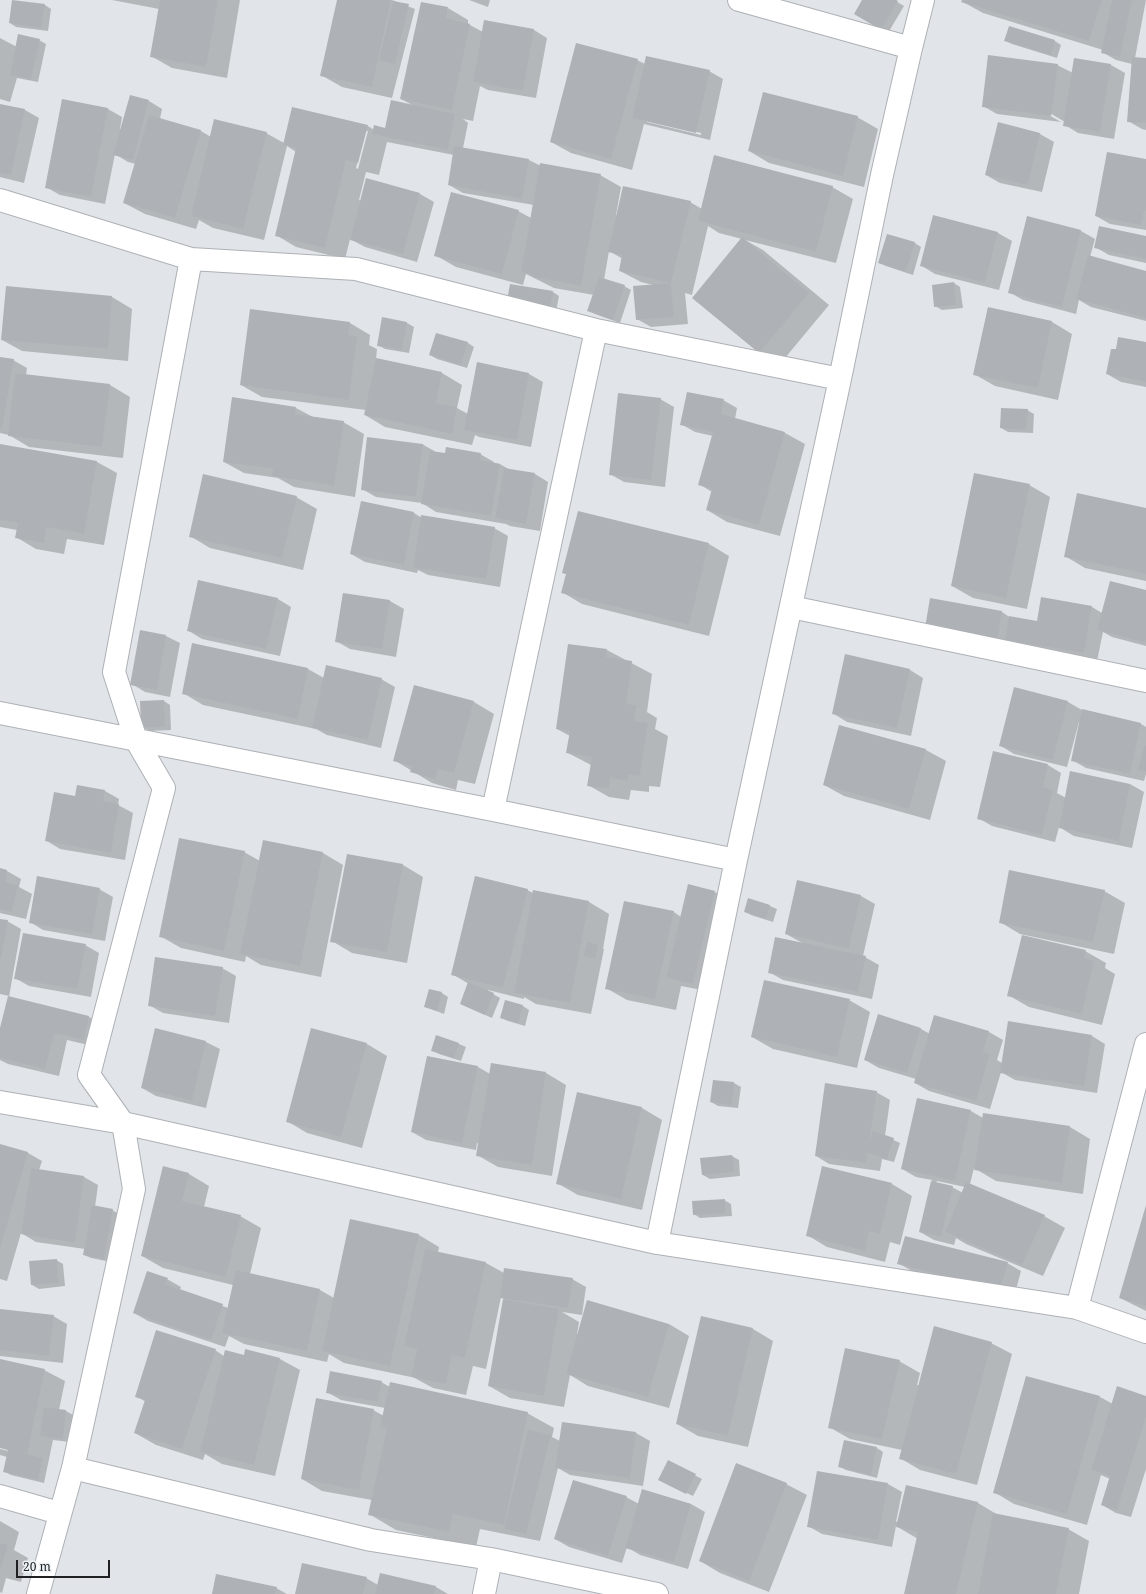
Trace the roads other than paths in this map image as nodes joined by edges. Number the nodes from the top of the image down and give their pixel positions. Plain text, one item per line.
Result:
1 (739, 0) edge
2 (923, 0) edge
3 (911, 48) junction
4 (0, 200) edge
5 (191, 259) junction
6 (596, 330) junction
7 (840, 379) junction
8 (791, 607) junction
9 (1146, 681) edge
10 (0, 713) edge
11 (136, 740) junction
12 (493, 810) junction
13 (736, 860) junction
14 (1146, 1044) edge
15 (0, 1102) edge
16 (123, 1123) junction
17 (657, 1243) junction
18 (1076, 1308) junction
19 (1146, 1332) edge
20 (73, 1468) junction
21 (0, 1496) edge
22 (59, 1513) junction
23 (491, 1559) junction
24 (38, 1594) edge
25 (484, 1594) edge
26 (657, 1594) edge

1 - 3 street
2 - 3 street
3 - 7 street
4 - 5 street
5 - 6 street
5 - 11 street
6 - 7 street
6 - 12 street
7 - 8 street
8 - 9 street
8 - 13 street
10 - 11 street
11 - 12 street
11 - 16 street
12 - 13 street
13 - 17 street
14 - 18 street
15 - 16 street
16 - 17 street
16 - 20 street
17 - 18 street
18 - 19 street
20 - 22 street
20 - 23 street
21 - 22 street
22 - 24 street
23 - 25 street
23 - 26 street

